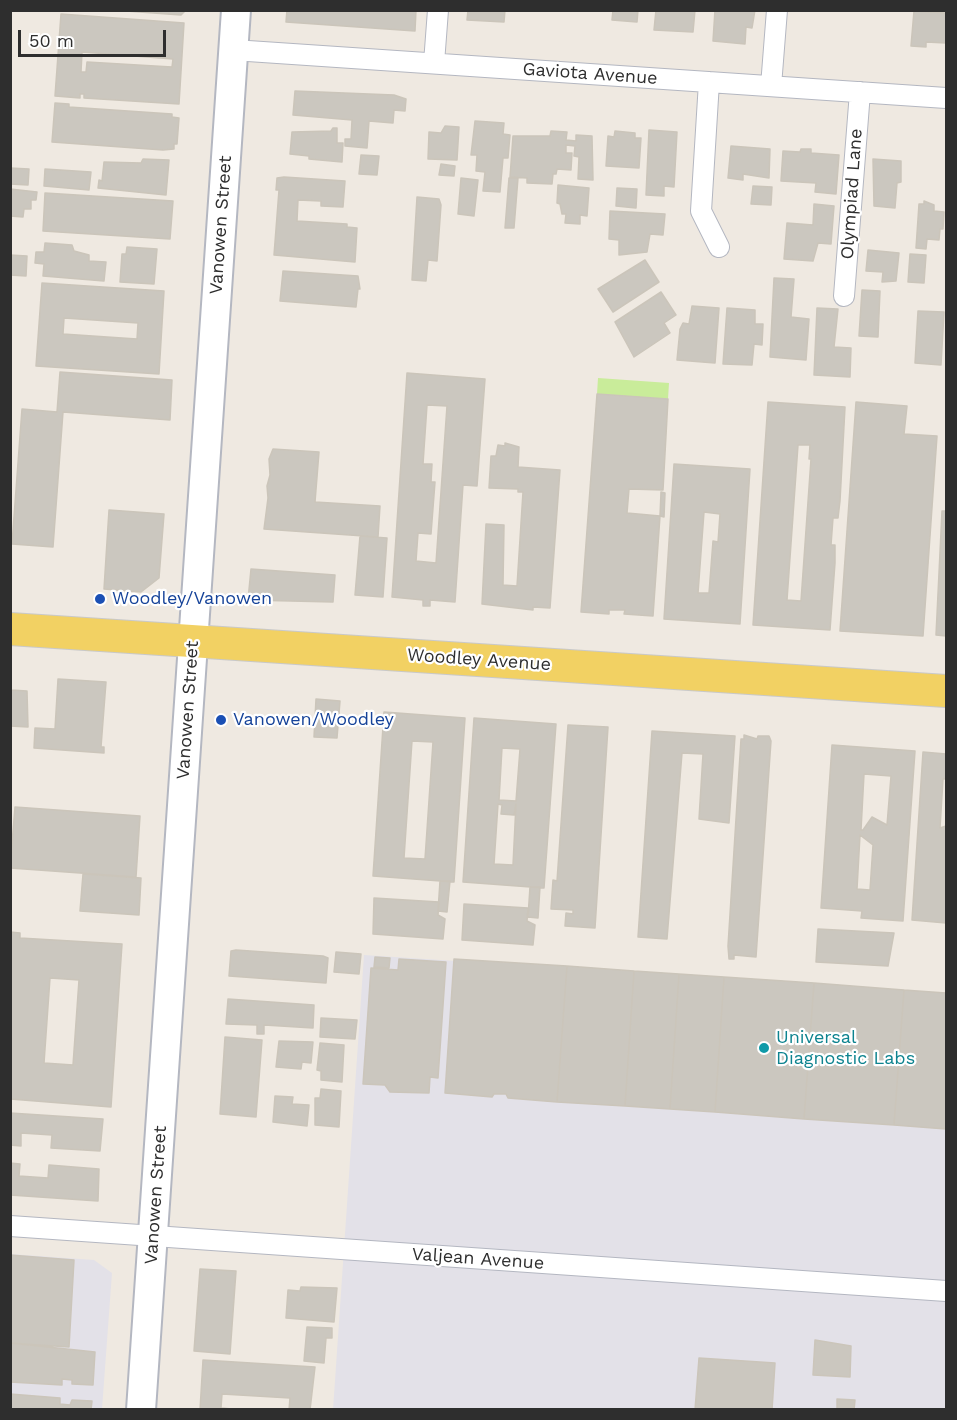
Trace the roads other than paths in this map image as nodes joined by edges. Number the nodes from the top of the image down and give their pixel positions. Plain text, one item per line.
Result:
1 (236, 10) edge
2 (438, 10) edge
3 (777, 10) edge
4 (233, 50) junction
5 (434, 63) junction
6 (709, 82) junction
7 (771, 86) junction
8 (860, 92) junction
9 (946, 98) edge
10 (719, 247) dead end
11 (844, 296) dead end
12 (10, 629) edge
13 (192, 640) junction
14 (946, 691) edge
15 (10, 1226) edge
16 (152, 1237) junction
17 (946, 1291) edge
18 (141, 1410) edge

1 - 4 main road, Vanowen Street
2 - 5 street
3 - 7 street
4 - 5 street, Gaviota Avenue
4 - 13 main road, Vanowen Street
5 - 6 street, Gaviota Avenue
6 - 7 street, Gaviota Avenue
6 - 10 street
7 - 8 street, Gaviota Avenue
8 - 9 street, Gaviota Avenue
8 - 11 street, Olympiad Lane
12 - 13 main road, Woodley Avenue
13 - 14 main road, Woodley Avenue
13 - 16 main road, Vanowen Street
15 - 16 street, Valjean Avenue
16 - 17 street, Valjean Avenue
16 - 18 main road, Vanowen Street

